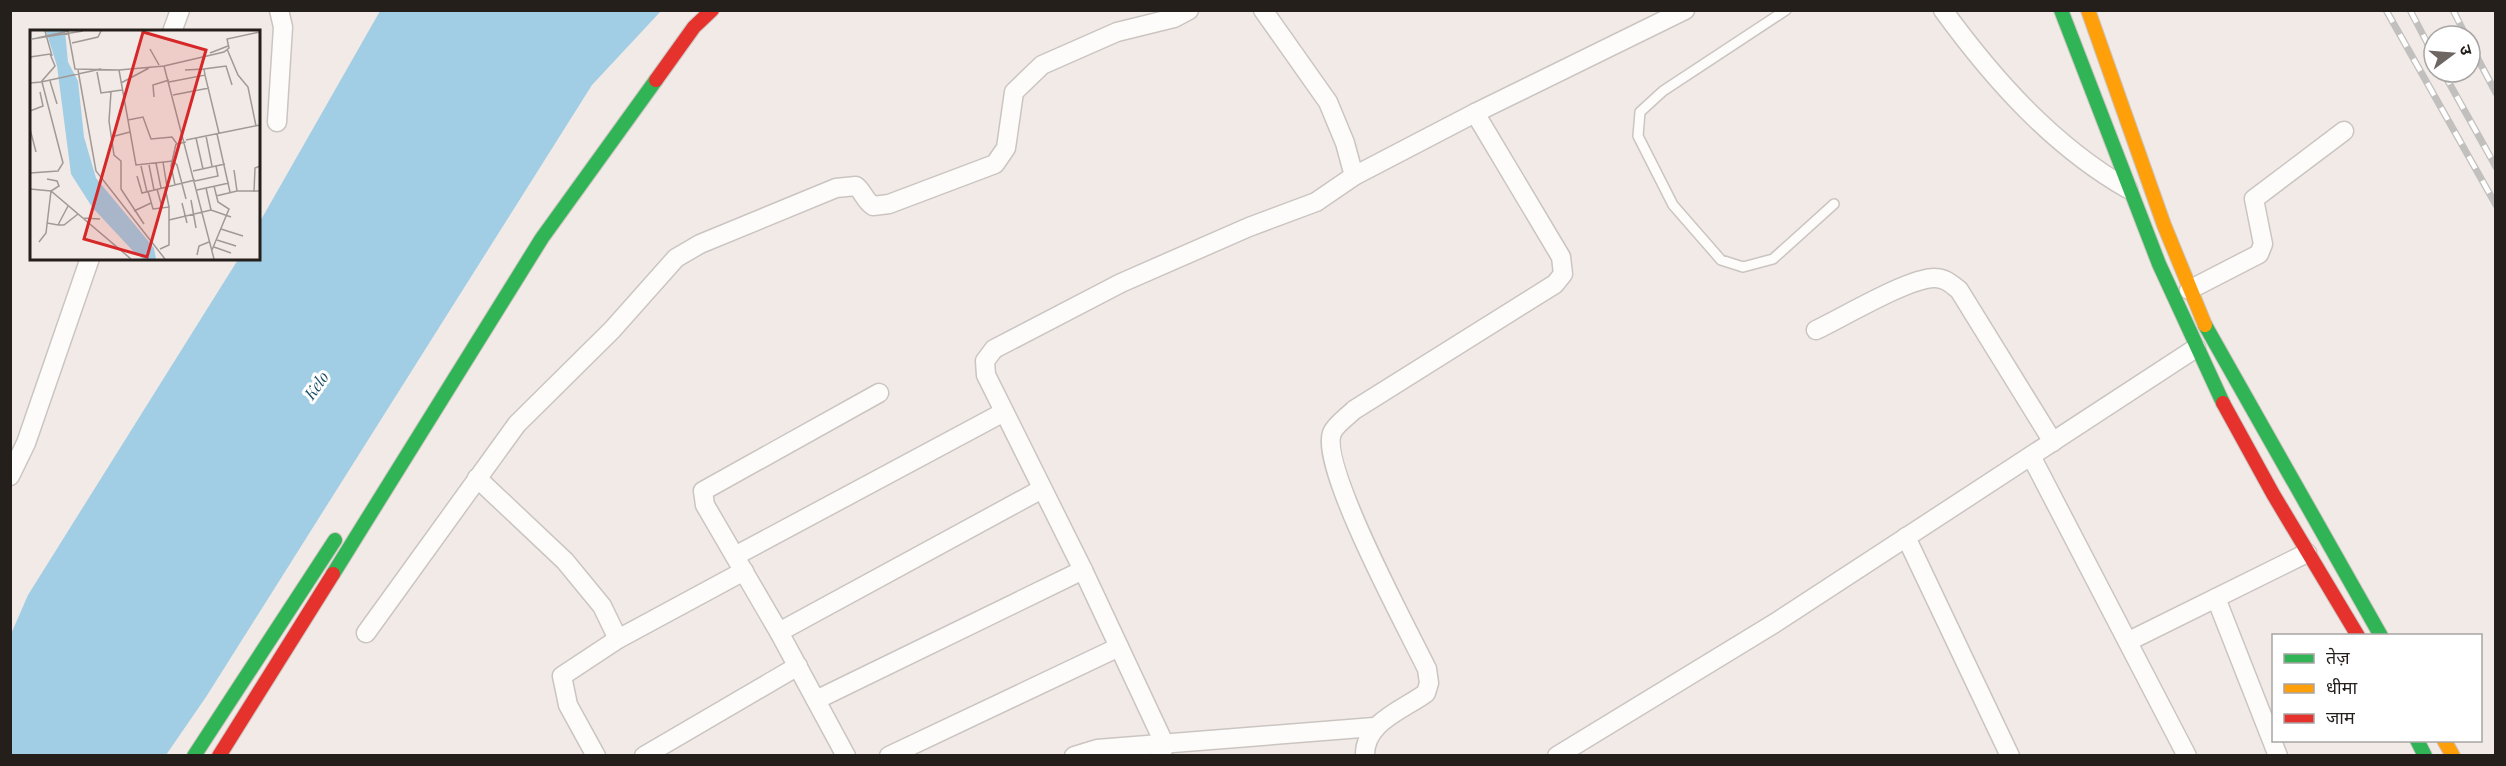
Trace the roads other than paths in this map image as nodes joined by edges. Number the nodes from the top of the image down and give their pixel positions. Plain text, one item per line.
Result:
1 (180, 10) edge
2 (279, 10) edge
3 (712, 10) edge
4 (1189, 10) edge
5 (1263, 10) edge
6 (1685, 10) edge
7 (1786, 10) edge
8 (1942, 10) edge
9 (2061, 10) edge
10 (2088, 10) edge
11 (173, 30) edge
12 (1475, 113) junction
13 (614, 114) dead end
14 (277, 122) dead end
15 (2344, 131) dead end
16 (1354, 176) junction
17 (2128, 189) junction
18 (1834, 204) dead end
19 (89, 260) edge
20 (2189, 290) junction
21 (1816, 330) dead end
22 (2196, 348) junction
23 (879, 393) dead end
24 (1004, 412) junction
25 (2053, 442) junction
26 (2031, 456) junction
27 (378, 475) dead end
28 (10, 476) edge
29 (477, 478) junction
30 (1042, 489) junction
31 (345, 525) dead end
32 (1906, 537) junction
33 (2307, 553) junction
34 (740, 564) junction
35 (1083, 570) junction
36 (2216, 598) junction
37 (780, 632) junction
38 (366, 633) dead end
39 (2357, 634) edge
40 (2380, 634) edge
41 (618, 639) junction
42 (2129, 641) junction
43 (1119, 647) junction
44 (798, 666) junction
45 (816, 700) junction
46 (1374, 727) junction
47 (2272, 741) edge
48 (2273, 742) edge
49 (2418, 742) edge
50 (2445, 742) edge
51 (1162, 750) edge
52 (838, 753) edge
53 (194, 756) edge
54 (219, 756) edge
55 (597, 756) edge
56 (644, 756) edge
57 (889, 756) edge
58 (1074, 756) edge
59 (1365, 756) edge
60 (1557, 756) edge
61 (2010, 756) edge
62 (2187, 756) edge
63 (2278, 756) edge
64 (2425, 756) edge
65 (2453, 756) edge

1 - 11 street
2 - 14 street
3 - 54 street
4 - 29 street
5 - 16 street
6 - 12 street
7 - 18 lane
8 - 17 street
9 - 17 street
10 - 20 street
12 - 16 street
12 - 46 street
13 - 27 street
15 - 20 street
16 - 24 street
17 - 22 street
19 - 28 street
20 - 40 street
21 - 25 street
22 - 25 street
22 - 33 street
23 - 34 street
24 - 30 street
24 - 34 street
25 - 26 street
26 - 32 street
26 - 42 street
29 - 38 street
29 - 41 street
30 - 35 street
30 - 37 street
31 - 53 street
32 - 60 street
32 - 61 street
33 - 36 street
33 - 39 street
34 - 37 street
34 - 41 street
35 - 43 street
35 - 45 street
36 - 42 street
36 - 47 street
37 - 44 street
41 - 55 street
42 - 62 street
43 - 51 street
43 - 57 street
44 - 45 street
44 - 56 street
45 - 52 street
46 - 51 street
46 - 59 street
48 - 63 street
49 - 64 street
50 - 65 street
51 - 58 street

